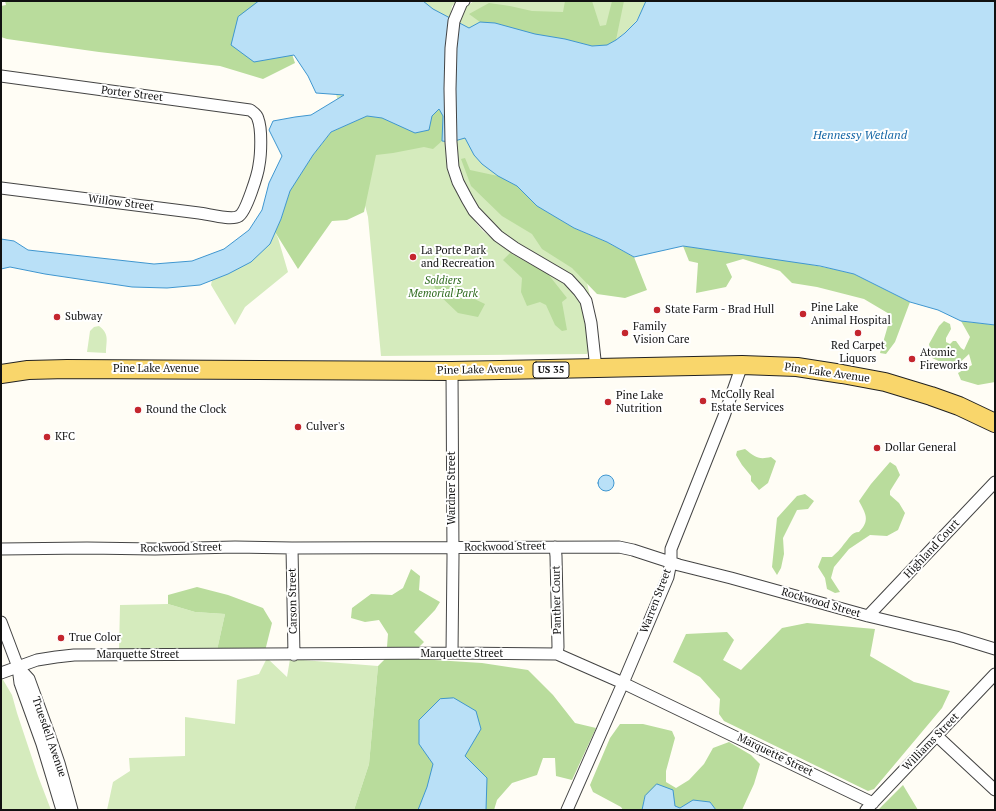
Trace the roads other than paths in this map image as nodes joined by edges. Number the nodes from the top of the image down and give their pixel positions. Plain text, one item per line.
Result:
1 (464, 1) edge
2 (1, 76) edge
3 (1, 188) edge
4 (240, 216) joint
5 (1, 363) edge
6 (742, 365) junction
7 (596, 369) junction
8 (28, 370) junction
9 (452, 371) junction
10 (1, 374) edge
11 (995, 423) edge
12 (995, 482) edge
13 (555, 546) junction
14 (292, 548) junction
15 (453, 548) junction
16 (1, 549) edge
17 (671, 562) junction
18 (868, 616) junction
19 (1, 622) edge
20 (995, 649) edge
21 (452, 653) junction
22 (557, 654) junction
23 (294, 655) junction
24 (18, 667) junction
25 (1, 673) edge
26 (995, 674) edge
27 (624, 683) junction
28 (937, 736) junction
29 (995, 790) edge
30 (870, 806) edge
31 (62, 810) edge
32 (72, 810) edge
33 (567, 810) edge

1 - 7 street
2 - 4 street, Porter Street
3 - 4 street, Willow Street
5 - 8 main road, Pine Lake Avenue / US 35
6 - 7 main road, Pine Lake Avenue / US 35
6 - 11 main road, Pine Lake Avenue / US 35
6 - 17 street, Warren Street
7 - 9 main road, Pine Lake Avenue / US 35
8 - 9 main road, Pine Lake Avenue / US 35
8 - 10 main road, Pine Lake Avenue / US 35
9 - 15 street, Wardner Street
12 - 18 street, Highland Court
13 - 15 street, Rockwood Street
13 - 17 street, Rockwood Street
13 - 22 street, Panther Court
14 - 15 street, Rockwood Street
14 - 16 street, Rockwood Street
14 - 23 street, Carson Street
15 - 21 street, Wardner Street
17 - 18 street, Rockwood Street
17 - 27 street, Warren Street
18 - 20 street, Rockwood Street
19 - 24 street, Truesdell Avenue
21 - 22 street, Marquette Street
21 - 23 street, Marquette Street
22 - 27 street, Marquette Street
23 - 24 street, Marquette Street
24 - 25 street, Marquette Street
24 - 31 street, Truesdell Avenue
24 - 32 street, Truesdell Avenue
26 - 28 street, Williams Street
27 - 30 street, Marquette Street
27 - 33 street, Warren Street
28 - 29 street
28 - 30 street, Williams Street

